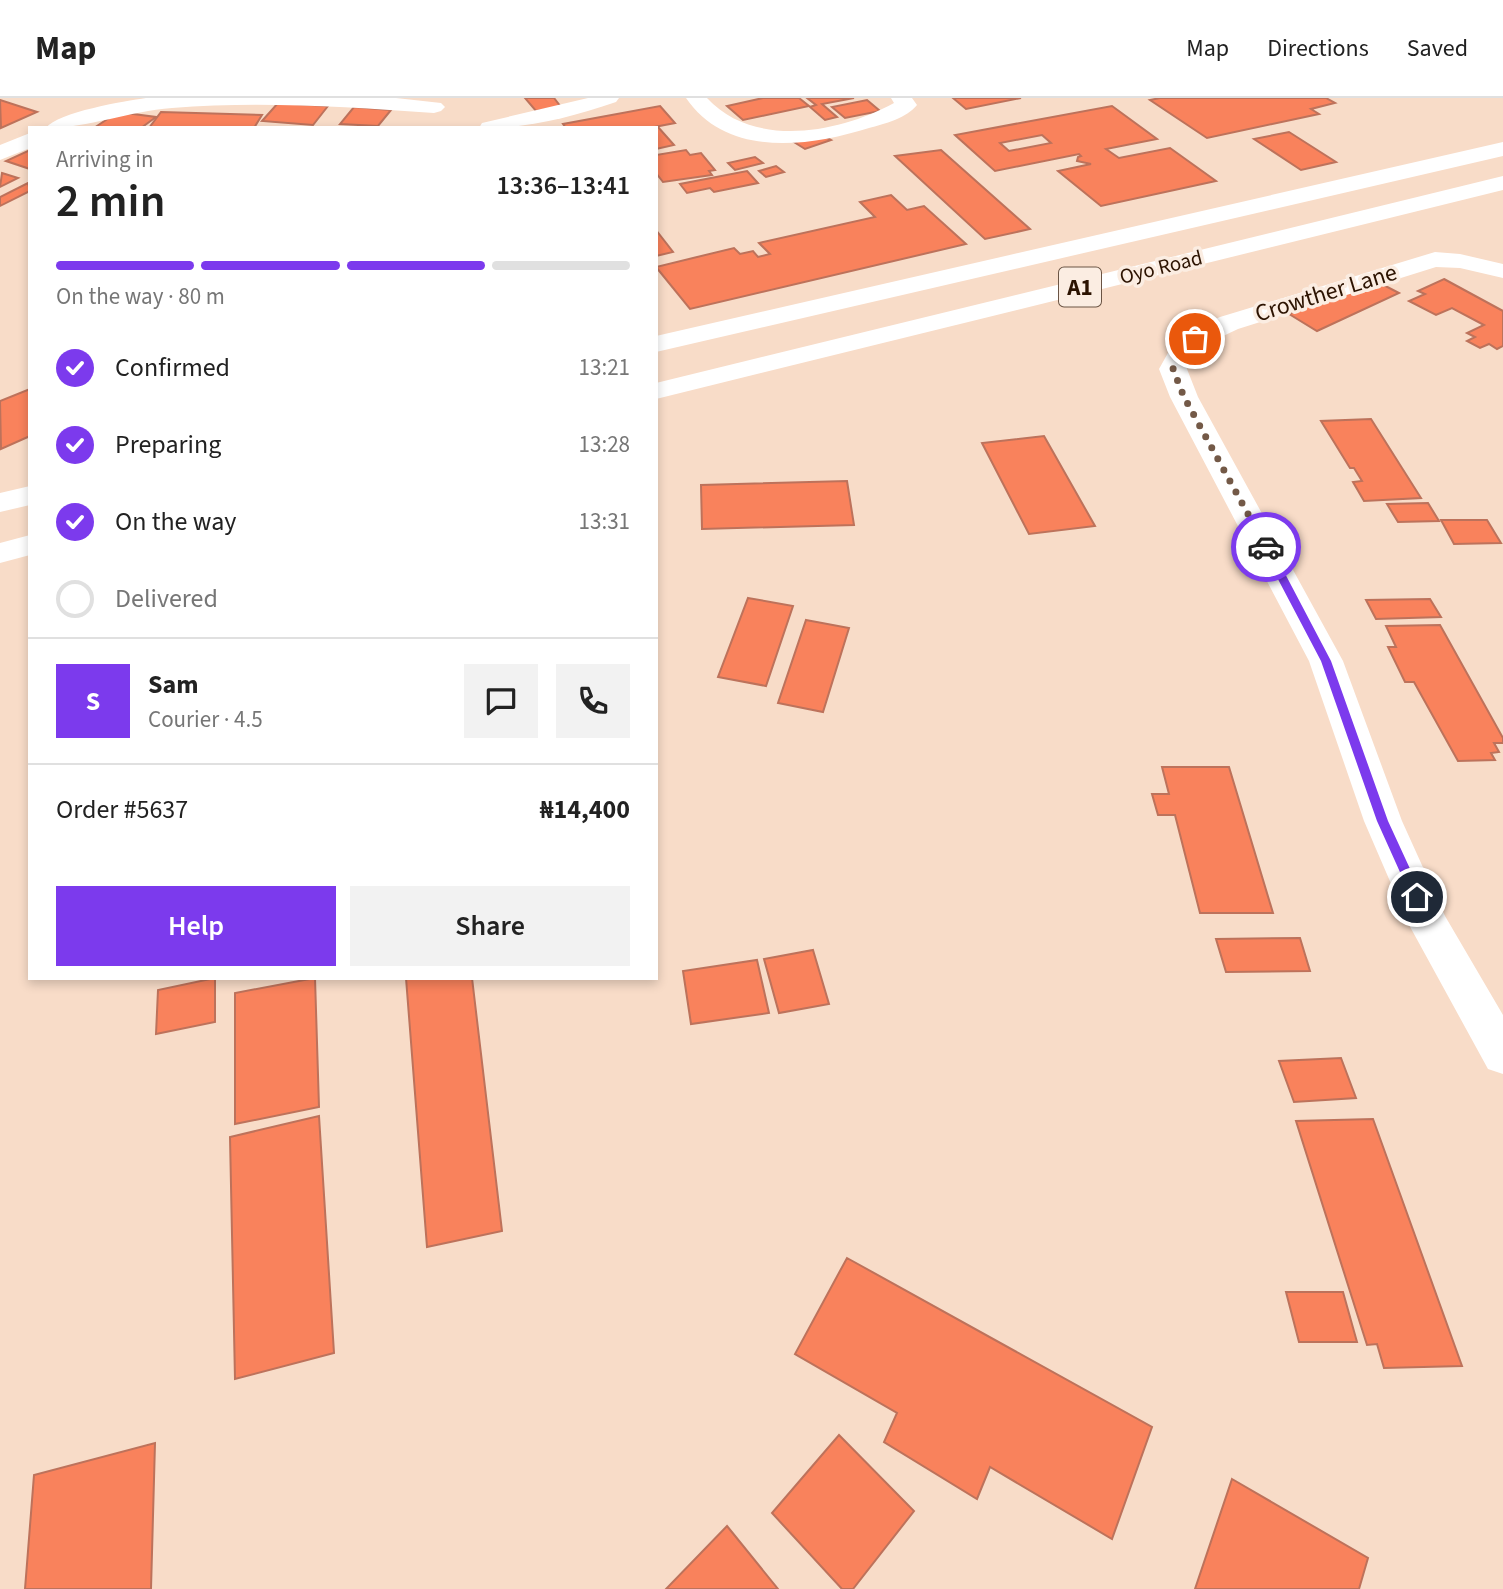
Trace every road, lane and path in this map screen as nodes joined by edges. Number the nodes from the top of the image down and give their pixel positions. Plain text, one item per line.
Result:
1 (609, 98) edge
2 (696, 98) edge
3 (901, 98) edge
4 (436, 102) edge
5 (63, 126) edge
6 (416, 126) edge
7 (499, 126) edge
8 (28, 141) edge
9 (1503, 149) edge
10 (0, 153) edge
11 (1503, 183) edge
12 (1503, 271) edge
13 (658, 344) edge
14 (658, 391) edge
15 (28, 496) edge
16 (0, 503) edge
17 (28, 546) edge
18 (0, 553) edge
19 (1503, 1055) edge

1 - 7 main road
2 - 3 main road
4 - 5 main road
4 - 6 main road
8 - 10 main road
9 - 13 main road, Oyo Road / A1
11 - 14 main road, Oyo Road / A1
12 - 19 main road, Crowther Lane
15 - 16 main road
17 - 18 main road

